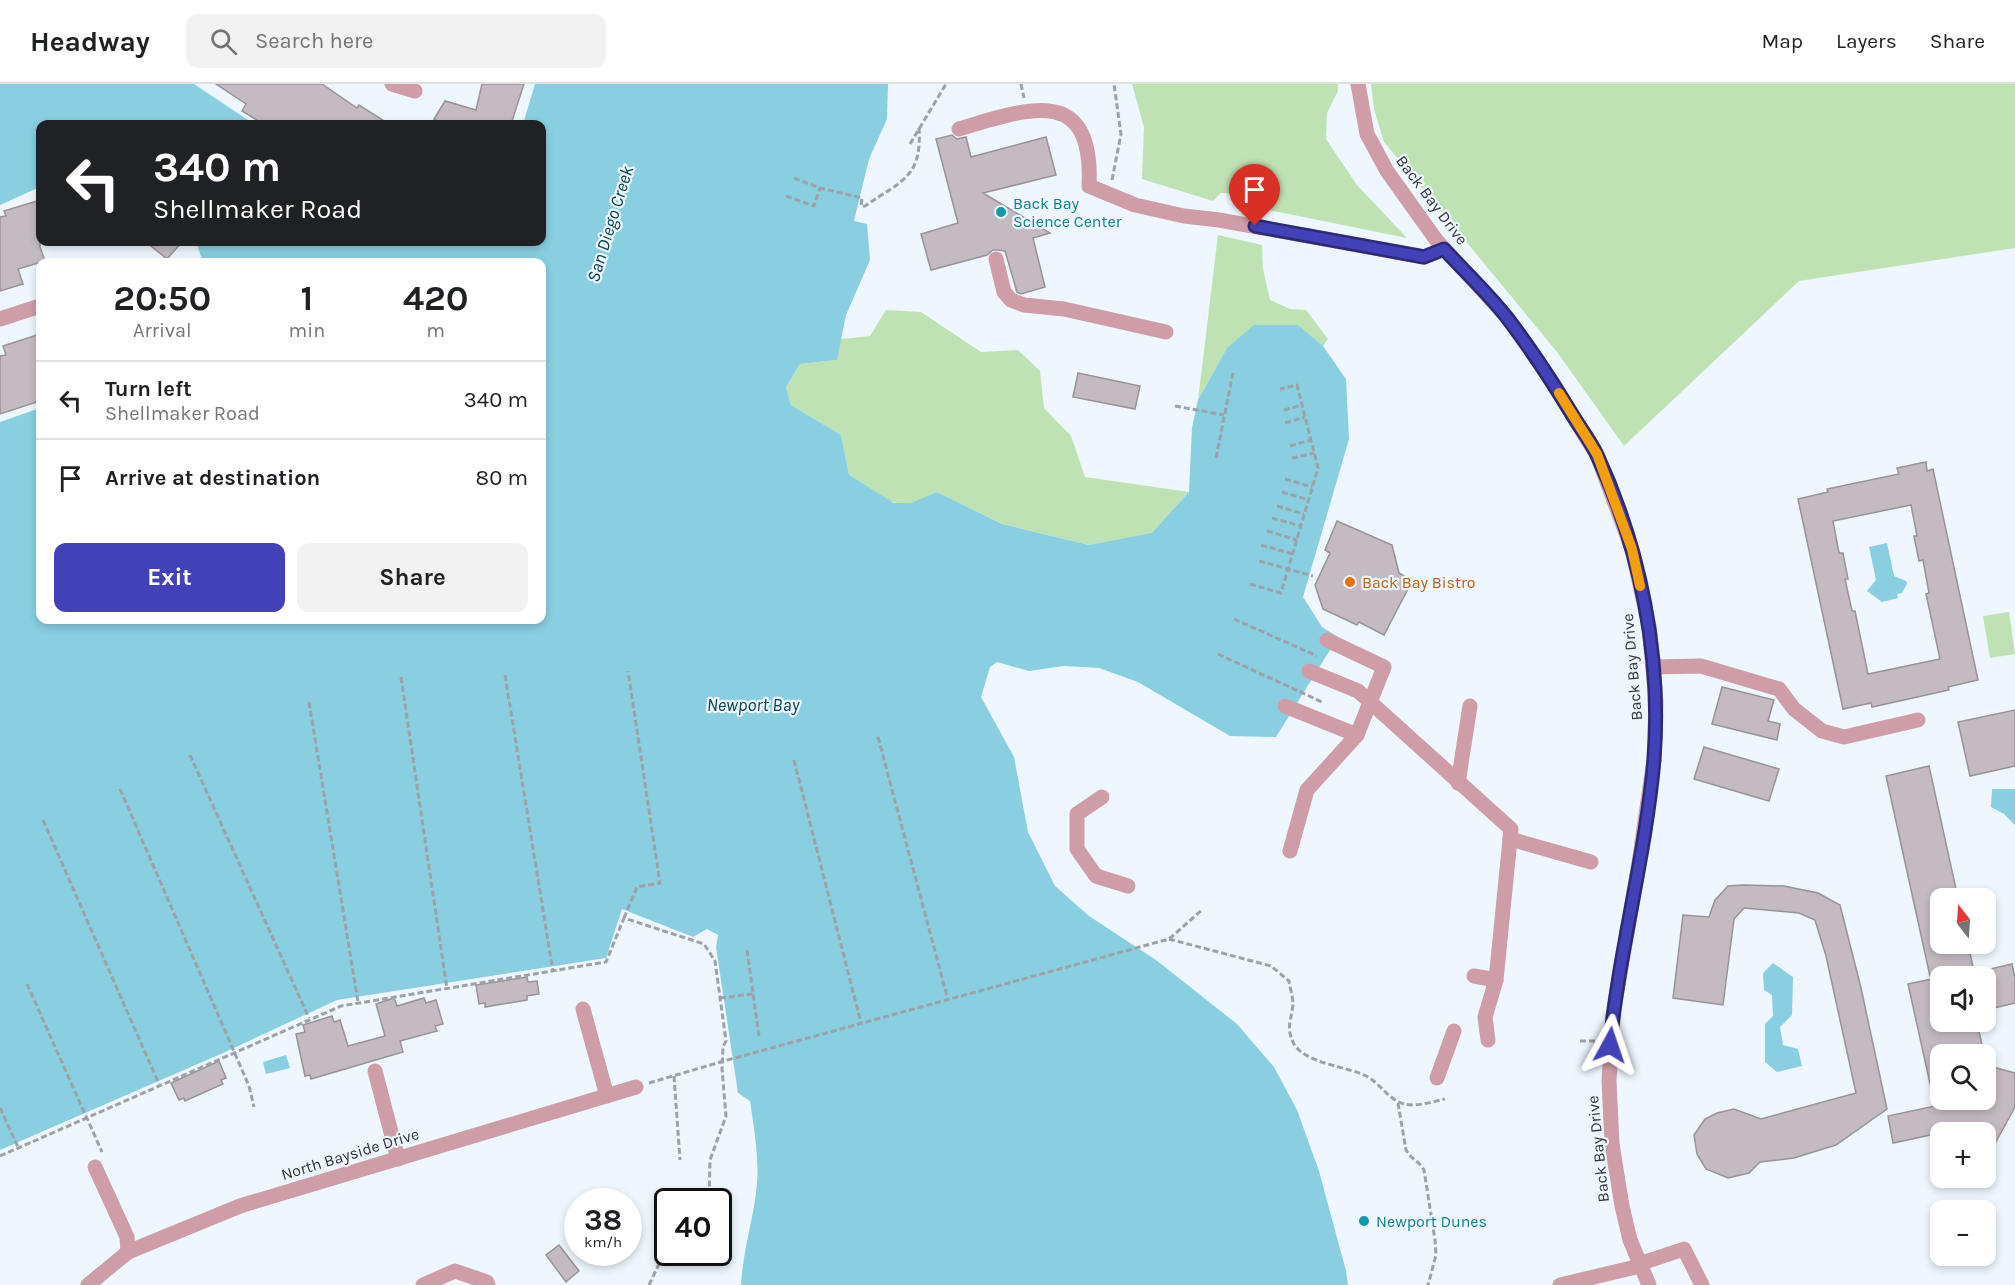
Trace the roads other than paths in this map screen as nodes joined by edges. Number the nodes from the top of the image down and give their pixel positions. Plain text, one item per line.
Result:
1 (392, 84) edge
2 (1358, 84) edge
3 (415, 91) dead end
4 (959, 129) dead end
5 (1444, 249) junction
6 (996, 259) dead end
7 (36, 307) edge
8 (0, 319) edge
9 (1166, 332) dead end
10 (1327, 640) dead end
11 (1653, 667) junction
12 (1309, 671) dead end
13 (1370, 701) junction
14 (1470, 705) dead end
15 (1285, 706) dead end
16 (1918, 720) dead end
17 (1357, 735) junction
18 (1458, 783) junction
19 (1102, 796) dead end
20 (1510, 839) junction
21 (1290, 851) dead end
22 (1591, 862) dead end
23 (1128, 886) dead end
24 (1474, 976) dead end
25 (1496, 980) junction
26 (583, 1009) dead end
27 (1454, 1031) dead end
28 (1488, 1040) dead end
29 (375, 1071) dead end
30 (1437, 1078) dead end
31 (636, 1087) road end
32 (607, 1096) junction
33 (398, 1159) junction
34 (99, 1160) road end
35 (128, 1252) junction
36 (1640, 1265) junction
37 (88, 1285) edge
38 (423, 1285) edge
39 (488, 1285) edge
40 (1560, 1285) edge
41 (1649, 1285) edge
42 (1702, 1285) edge

1 - 3 street
2 - 5 street, Back Bay Drive
4 - 5 street
5 - 11 street, Back Bay Drive
6 - 9 street
7 - 8 street
10 - 13 street
11 - 16 street
11 - 36 street, Back Bay Drive
12 - 13 street
13 - 17 street
13 - 18 street
14 - 18 street
15 - 17 street
17 - 21 street
18 - 20 street
19 - 23 street
20 - 22 street
20 - 25 street
24 - 25 street
25 - 28 street
26 - 32 street
27 - 30 street
29 - 33 street
31 - 32 street, North Bayside Drive
32 - 33 street, North Bayside Drive
33 - 35 street, North Bayside Drive
34 - 35 street
35 - 37 street, North Bayside Drive
36 - 40 street
36 - 41 street, Back Bay Drive
36 - 42 street
38 - 39 street

